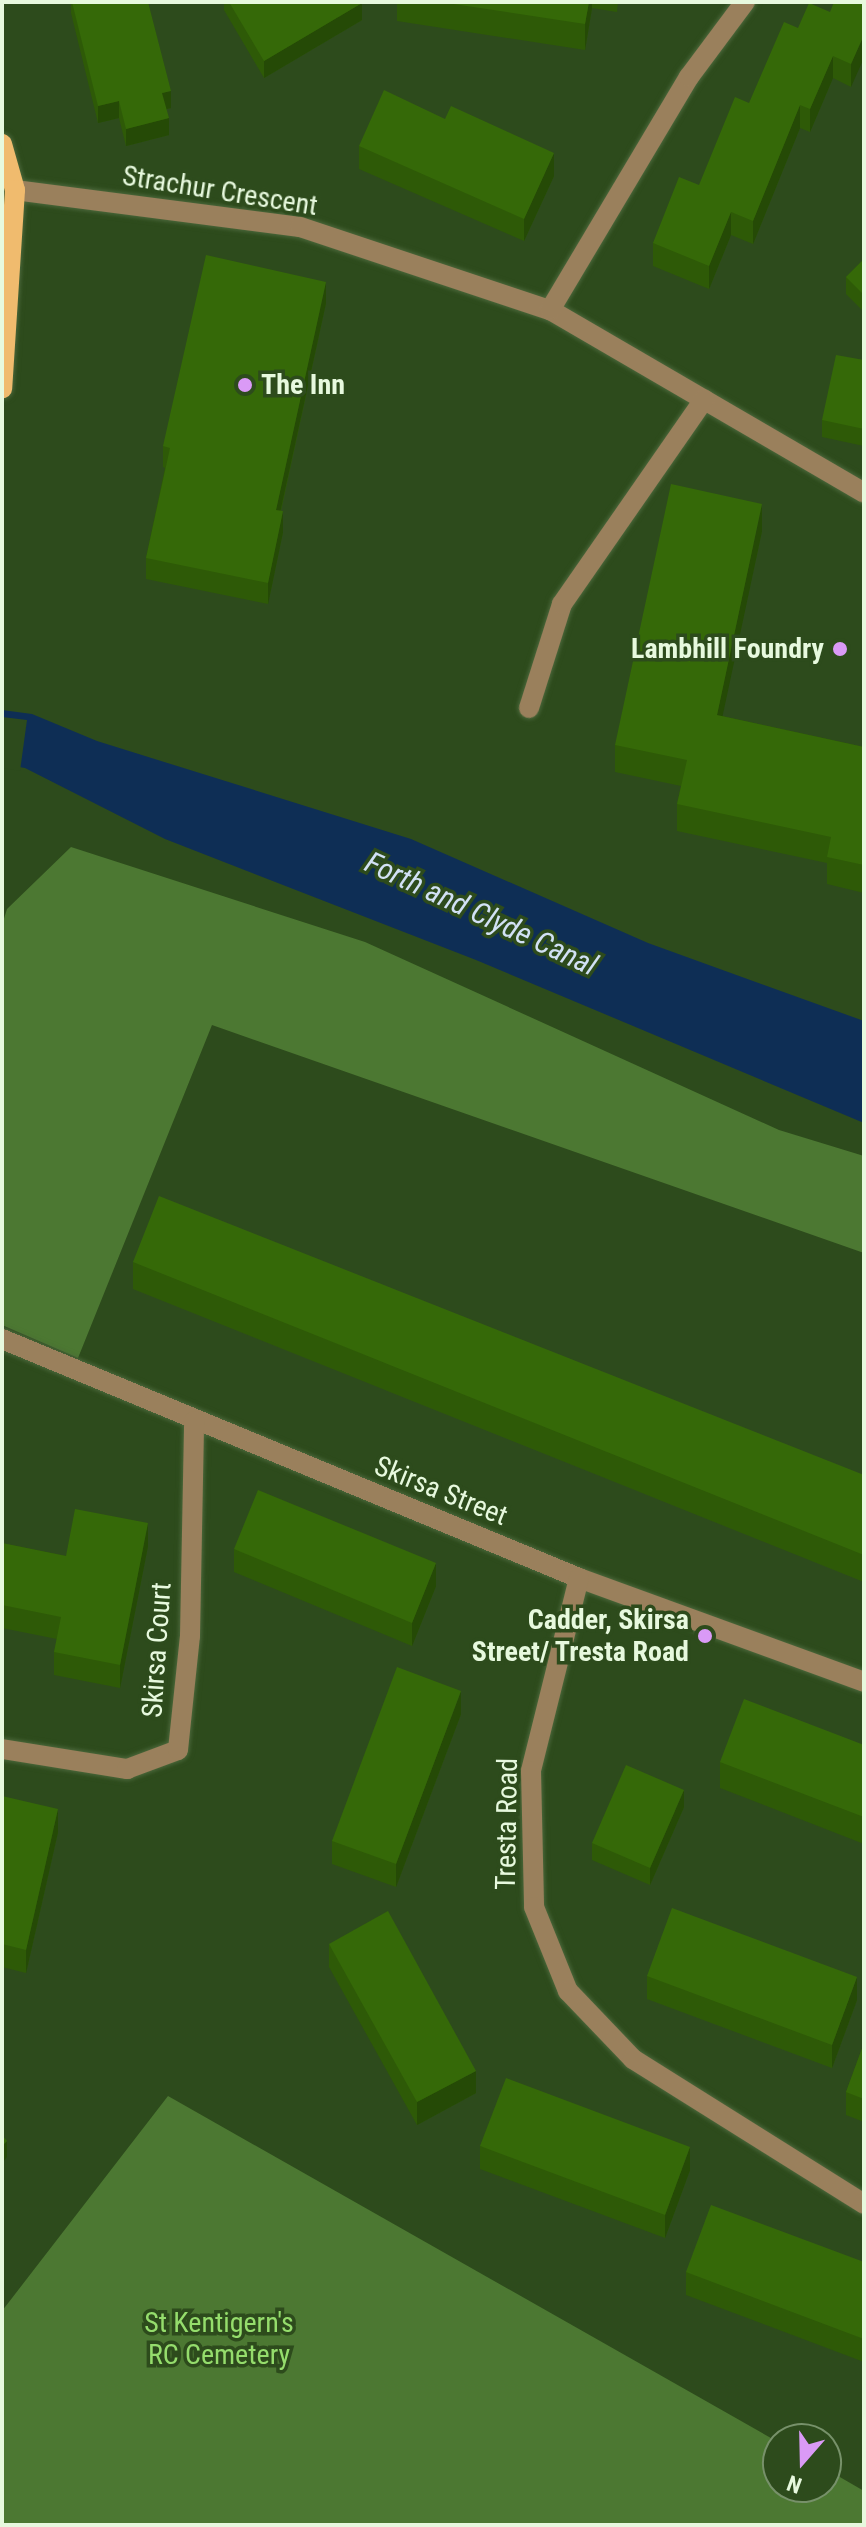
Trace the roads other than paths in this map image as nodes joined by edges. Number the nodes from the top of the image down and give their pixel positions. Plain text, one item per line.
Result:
1 (745, 2) edge
2 (2, 144) edge
3 (15, 190) junction
4 (550, 310) junction
5 (2, 389) edge
6 (704, 400) junction
7 (864, 493) edge
8 (529, 708) dead end
9 (2, 1339) edge
10 (194, 1421) junction
11 (579, 1578) junction
12 (864, 1682) edge
13 (2, 1749) edge
14 (864, 2204) edge

1 - 4 street
2 - 3 main road
3 - 4 street, Strachur Crescent
3 - 5 main road
4 - 6 street, Strachur Crescent
6 - 7 street, Strachur Crescent
6 - 8 street
9 - 10 street, Skirsa Street
10 - 11 street, Skirsa Street
10 - 13 street, Skirsa Court
11 - 12 street, Skirsa Street
11 - 14 street, Tresta Road

